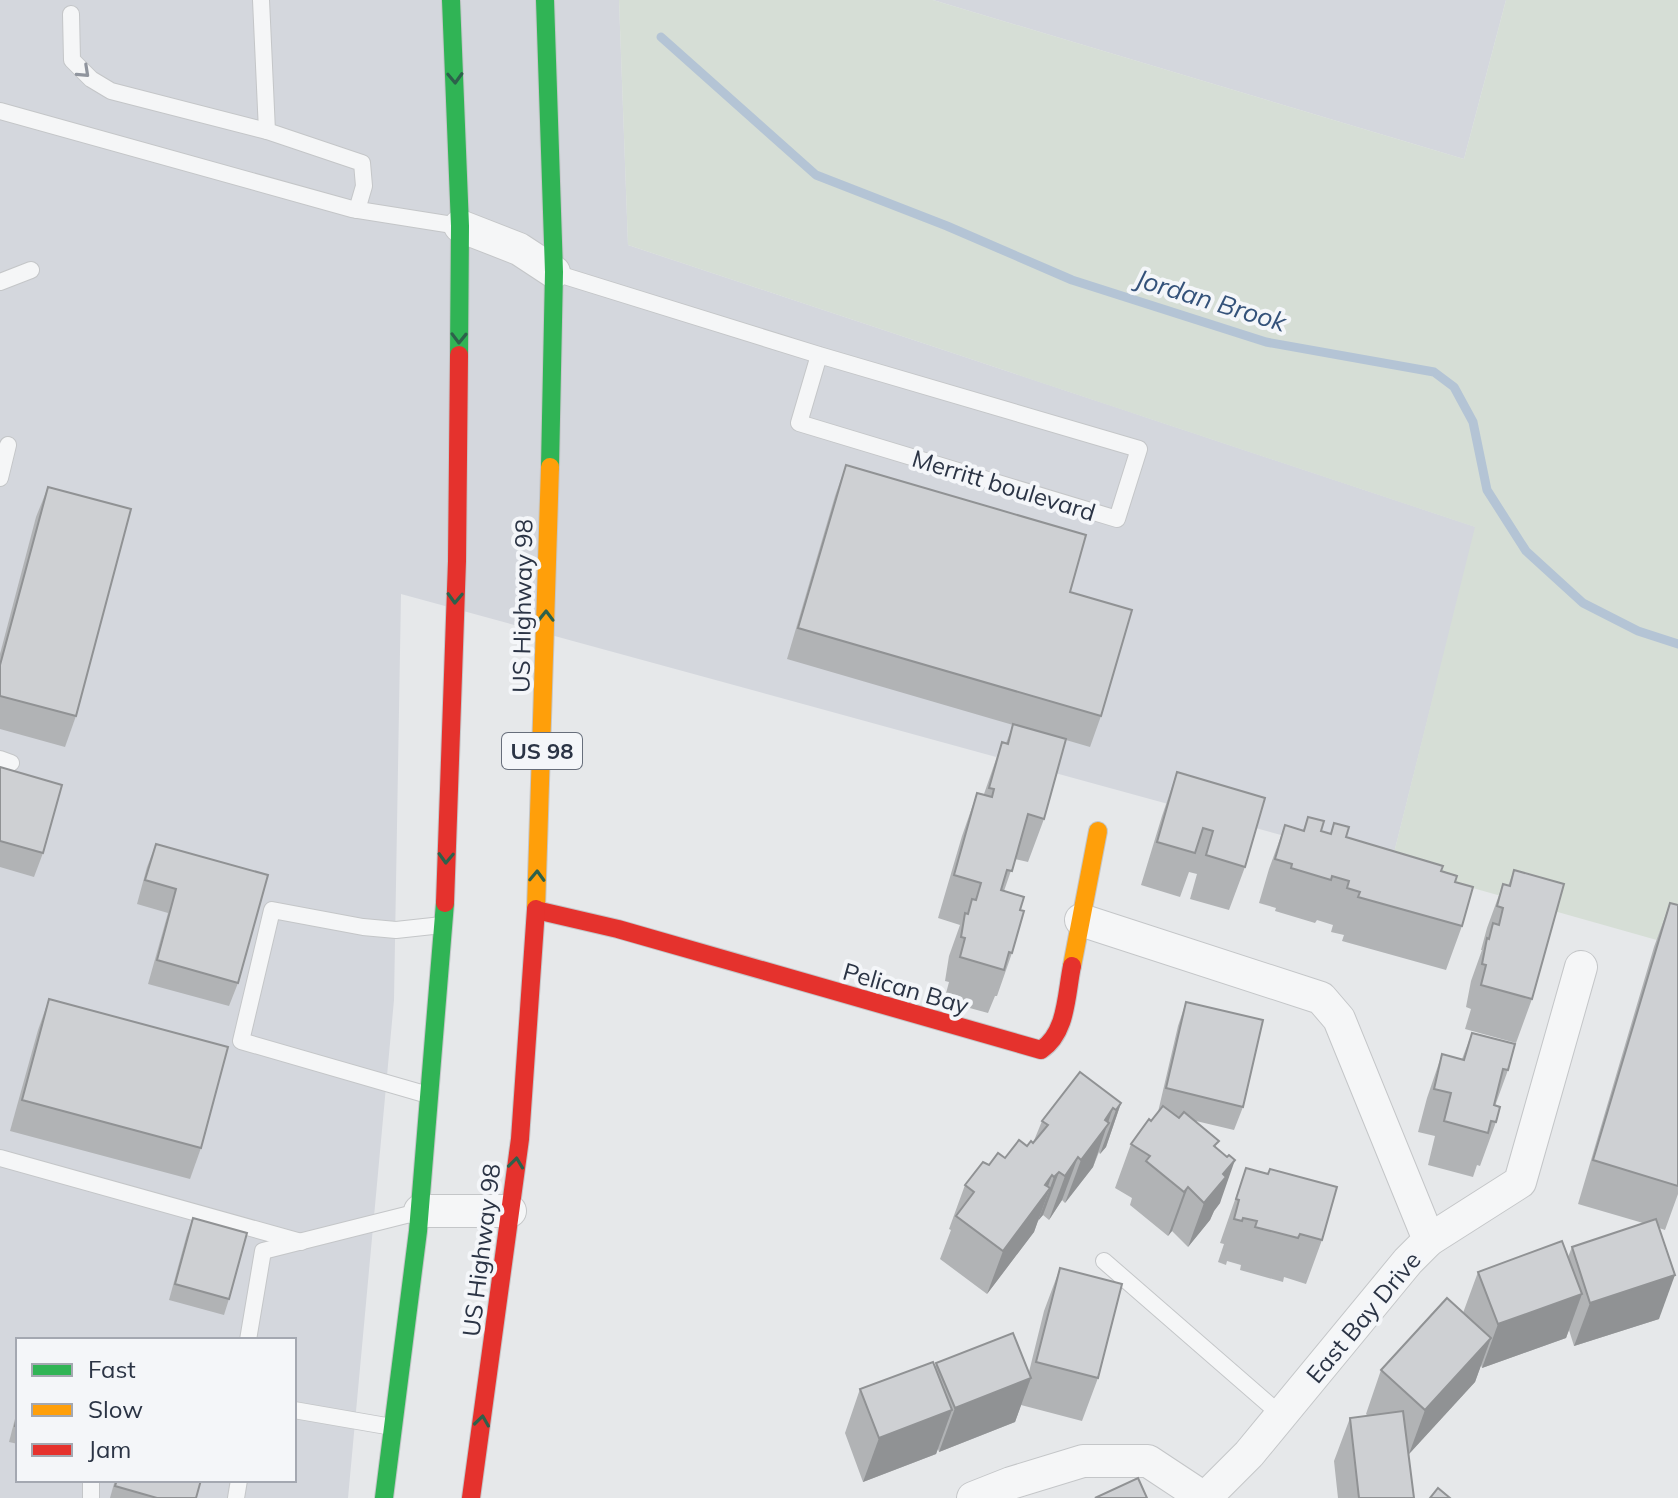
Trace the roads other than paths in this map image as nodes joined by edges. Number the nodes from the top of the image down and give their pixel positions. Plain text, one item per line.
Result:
1 (261, 0) edge
2 (451, 0) edge
3 (545, 0) edge
4 (71, 14) dead end
5 (0, 111) edge
6 (267, 131) junction
7 (357, 210) junction
8 (460, 226) junction
9 (31, 270) dead end
10 (554, 272) junction
11 (0, 282) edge
12 (819, 355) junction
13 (8, 445) dead end
14 (0, 478) edge
15 (1098, 831) dead end
16 (536, 910) junction
17 (1081, 920) junction
18 (444, 924) junction
19 (1581, 967) dead end
20 (429, 1095) junction
21 (0, 1158) edge
22 (420, 1211) junction
23 (510, 1211) junction
24 (1429, 1240) junction
25 (301, 1242) junction
26 (1104, 1261) dead end
27 (248, 1338) edge
28 (296, 1410) edge
29 (1281, 1415) junction
30 (394, 1428) junction
31 (384, 1498) edge
32 (471, 1498) edge
33 (973, 1498) edge
34 (1205, 1498) edge

1 - 6 lane
2 -> 8 main road
3 - 10 main road, US Highway 98 / US 98
4 -> 6 lane
5 - 7 lane
6 - 7 lane
7 - 8 lane
8 - 10 street
8 -> 18 main road
9 - 11 lane
10 - 12 lane, Merritt boulevard
16 -> 10 main road, US Highway 98 / US 98
12 - 12 lane, Merritt boulevard
13 - 14 lane
15 - 17 main road, Pelican Bay
16 - 17 main road, Pelican Bay
23 -> 16 main road, US Highway 98 / US 98
17 - 24 street
18 - 20 main road
18 - 20 lane
19 - 24 street, East Bay Drive
20 - 22 main road
21 - 25 lane
22 - 23 street
22 - 25 lane
22 - 30 main road
32 -> 23 main road, US Highway 98 / US 98
24 - 29 street, East Bay Drive
25 - 27 lane
26 - 29 lane
28 - 30 lane
29 - 34 street, East Bay Drive
30 - 31 main road
33 - 34 street, East Bay Drive

